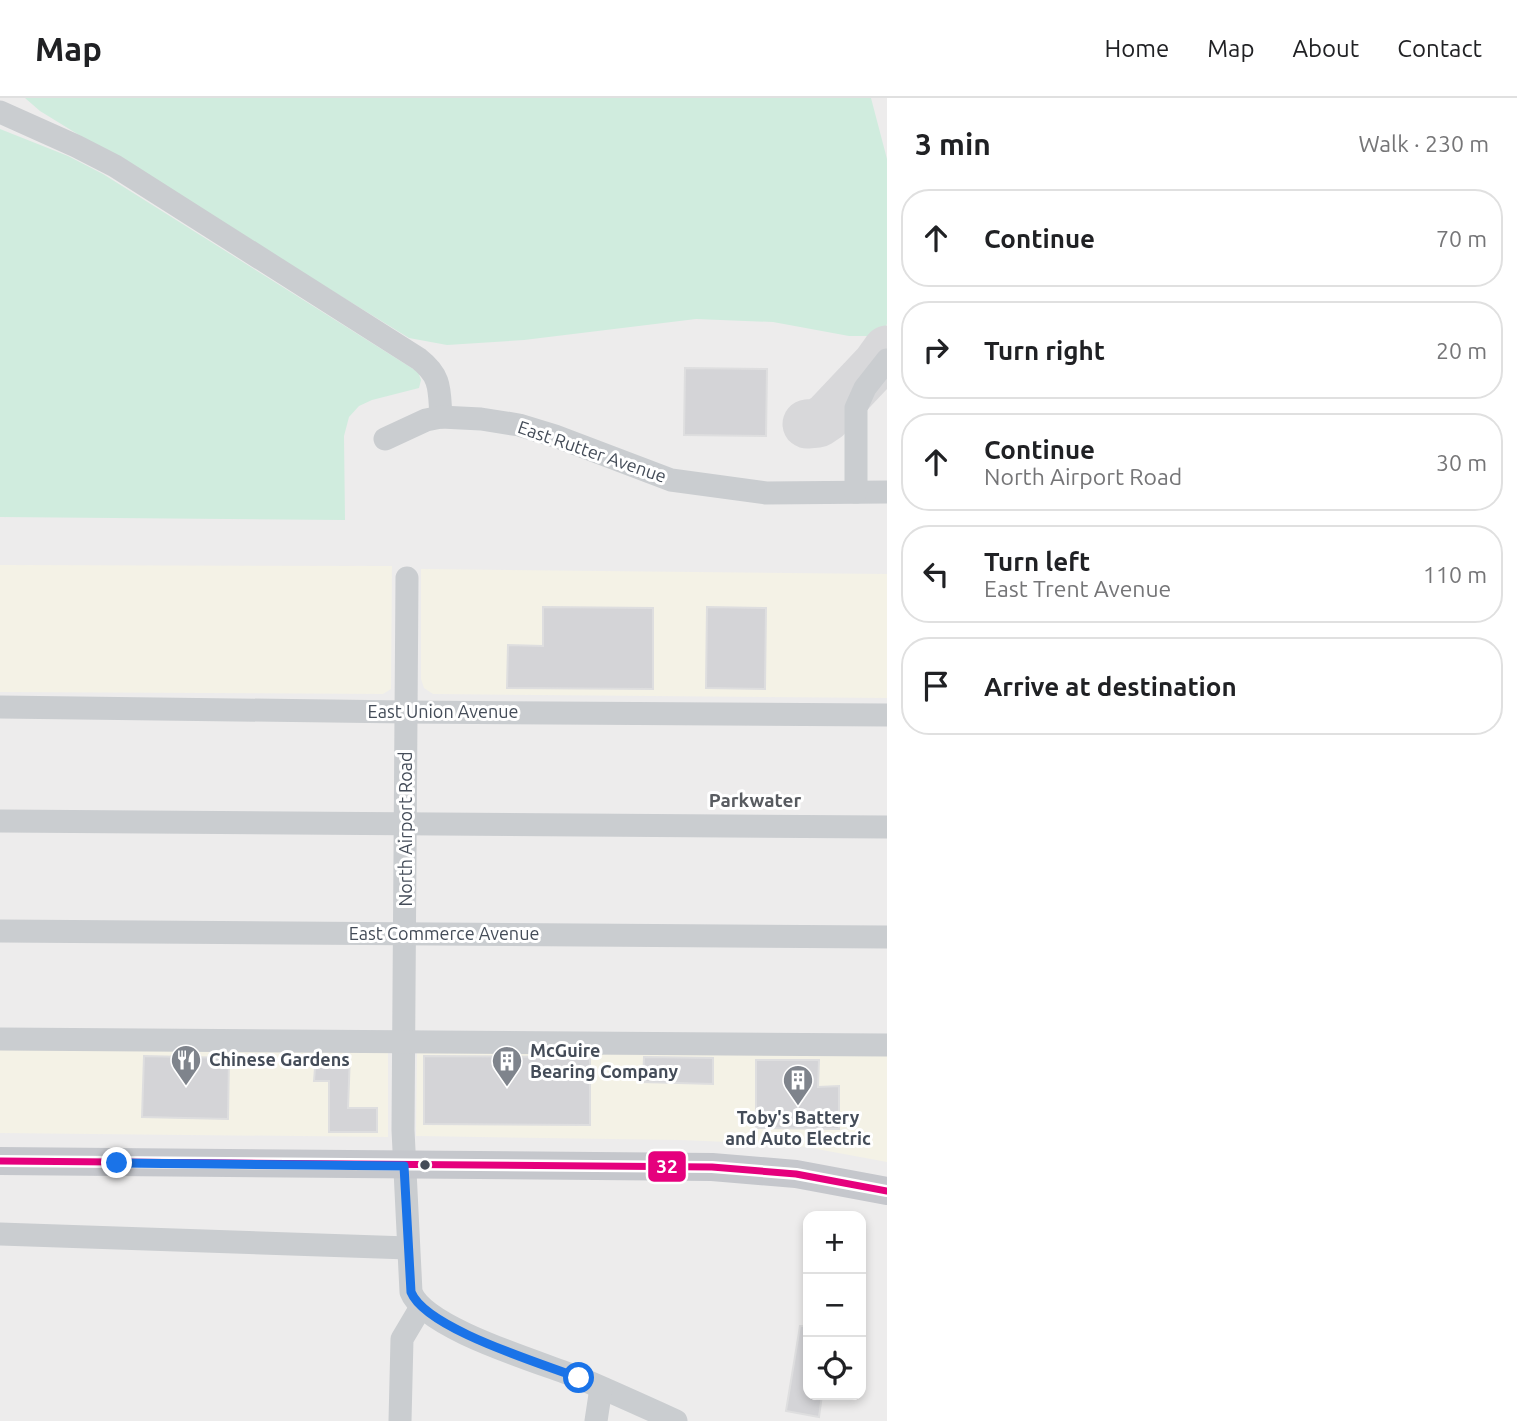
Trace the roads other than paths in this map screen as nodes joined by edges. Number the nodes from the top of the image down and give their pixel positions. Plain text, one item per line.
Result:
1 (0, 113) edge
2 (887, 360) edge
3 (441, 417) junction
4 (385, 439) dead end
5 (856, 492) junction
6 (887, 492) edge
7 (407, 578) dead end
8 (0, 707) edge
9 (407, 712) junction
10 (887, 715) edge
11 (0, 821) edge
12 (407, 825) junction
13 (887, 827) edge
14 (0, 931) edge
15 (406, 933) junction
16 (887, 937) edge
17 (0, 1040) edge
18 (405, 1044) junction
19 (887, 1045) edge
20 (0, 1161) edge
21 (404, 1166) junction
22 (887, 1191) edge
23 (0, 1234) edge
24 (408, 1248) junction
25 (421, 1307) junction
26 (601, 1388) junction
27 (400, 1421) edge
28 (596, 1421) edge
29 (676, 1421) edge

1 - 3 street
2 - 5 street
3 - 4 street, East Rutter Avenue
3 - 5 street, East Rutter Avenue
5 - 6 street, East Rutter Avenue
7 - 9 street, North Airport Road
8 - 9 street, East Union Avenue
9 - 10 street, East Union Avenue
9 - 12 street, North Airport Road
11 - 12 street
12 - 13 street
12 - 15 street, North Airport Road
14 - 15 street, East Commerce Avenue
15 - 16 street, East Commerce Avenue
15 - 18 street, North Airport Road
17 - 18 street
18 - 19 street
18 - 21 street, North Airport Road
20 - 21 main road
21 - 22 main road
21 - 24 street, North Airport Road
23 - 24 street
24 - 25 street, North Airport Road
25 - 26 street
25 - 27 street
26 - 28 street
26 - 29 street

